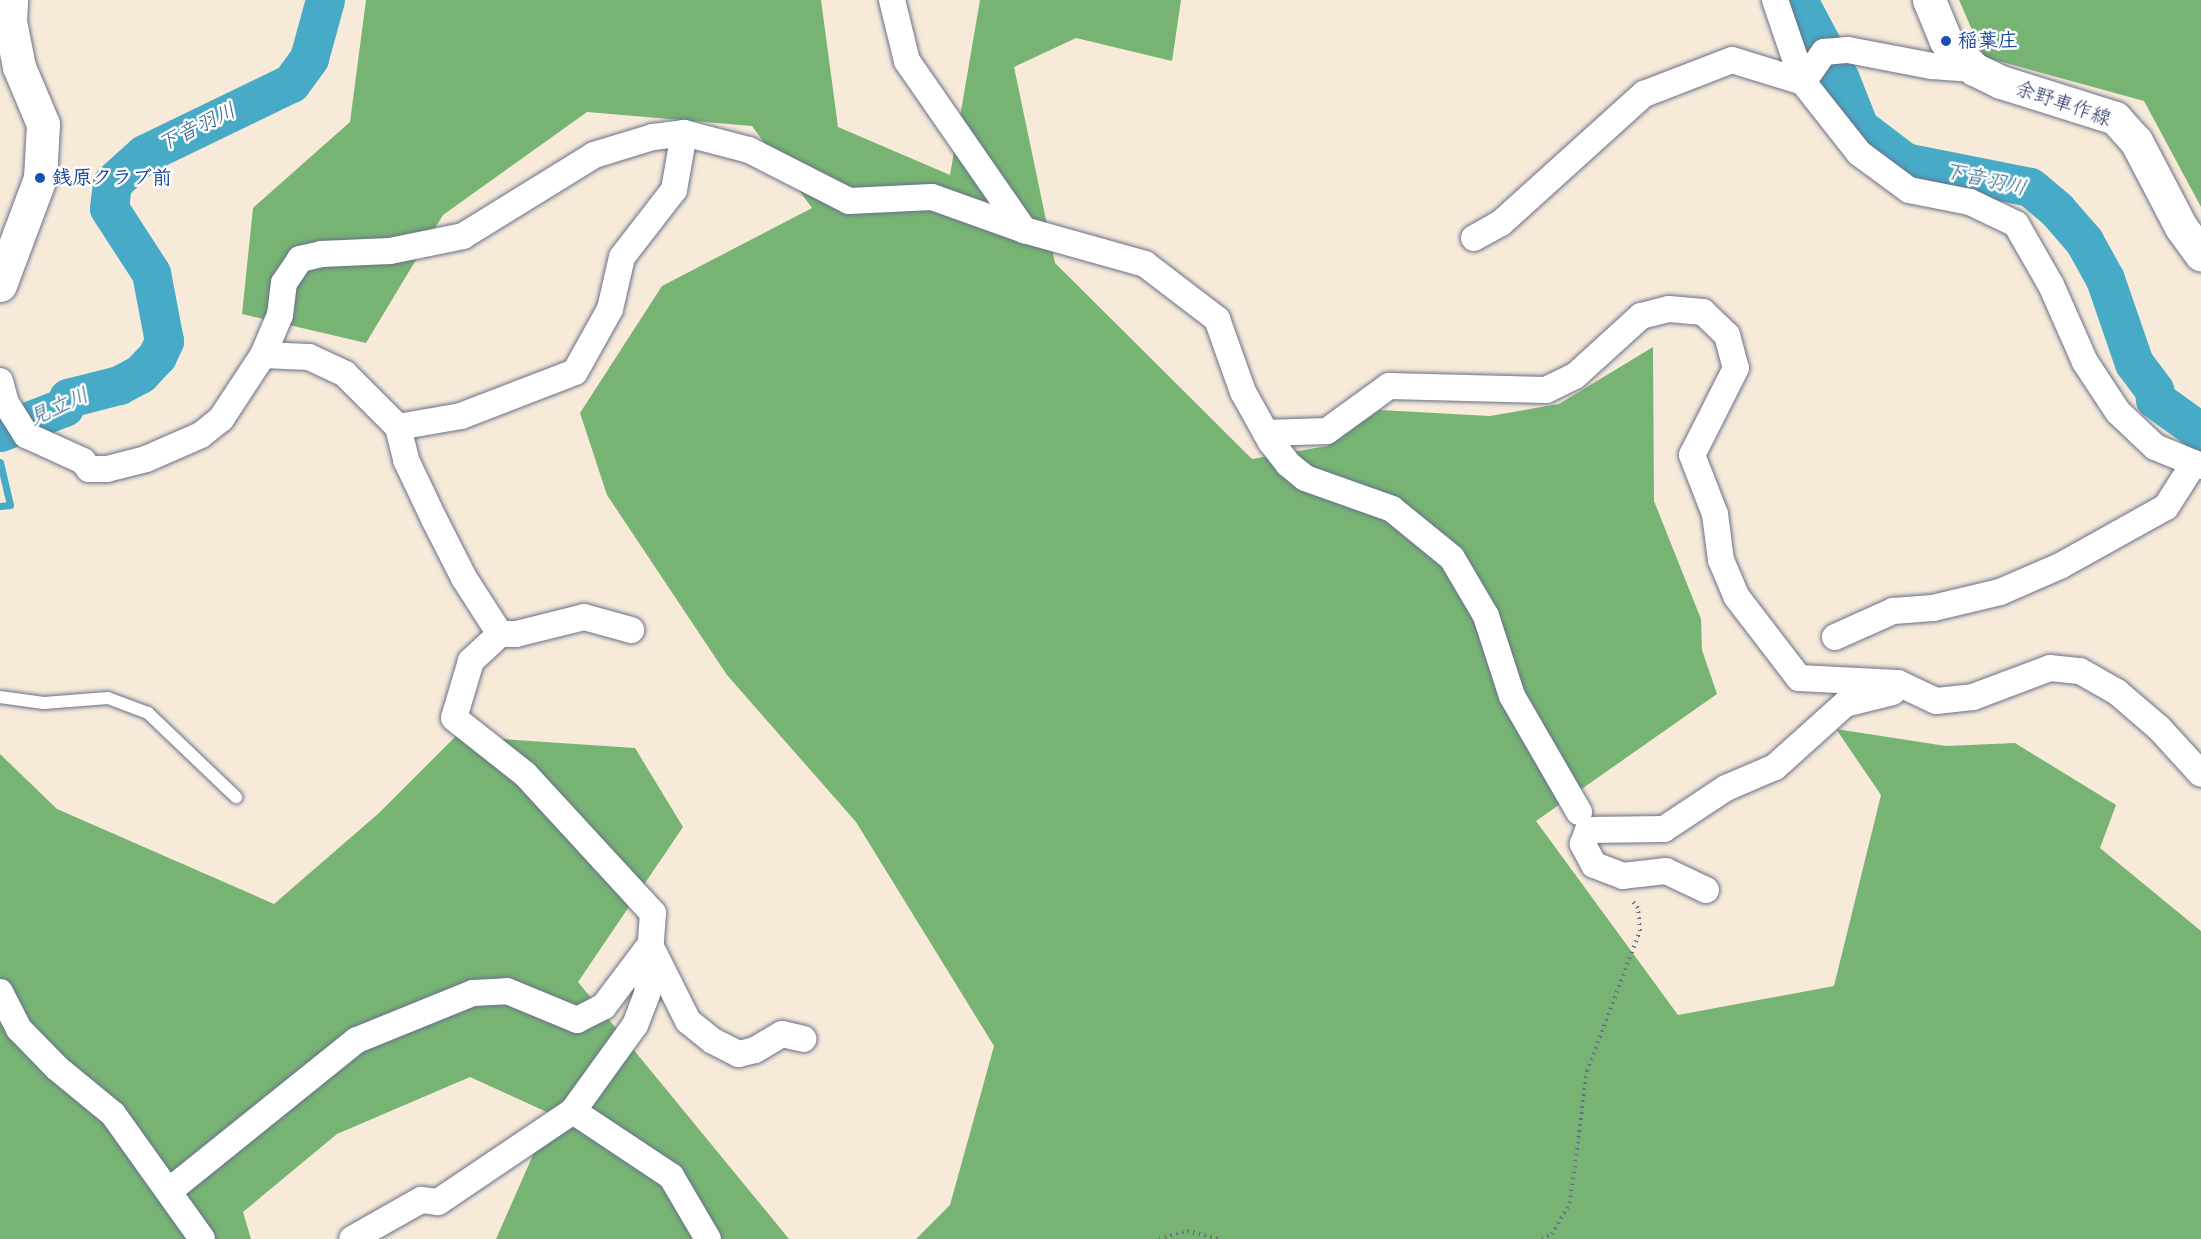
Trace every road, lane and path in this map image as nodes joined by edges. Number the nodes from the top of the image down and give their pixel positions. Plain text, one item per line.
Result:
1 (11, 0) edge
2 (892, 0) edge
3 (1775, 0) edge
4 (1929, 0) edge
5 (1974, 69) junction
6 (1803, 82) junction
7 (684, 133) junction
8 (1024, 230) junction
9 (1474, 238) dead end
10 (2201, 255) edge
11 (0, 285) edge
12 (263, 355) junction
13 (0, 381) edge
14 (398, 426) junction
15 (1266, 433) junction
16 (2198, 465) edge
17 (631, 630) dead end
18 (500, 634) junction
19 (1835, 637) dead end
20 (1908, 689) junction
21 (0, 698) edge
22 (2201, 774) edge
23 (236, 797) dead end
24 (1579, 812) dead end
25 (1610, 873) junction
26 (1706, 890) dead end
27 (650, 945) junction
28 (0, 992) edge
29 (803, 1040) dead end
30 (573, 1111) junction
31 (169, 1191) junction
32 (202, 1239) edge
33 (352, 1239) edge
34 (708, 1239) edge
35 (1159, 1239) edge
36 (1221, 1239) edge
37 (1542, 1239) edge

1 - 11 main road
2 - 8 street
3 - 6 street
4 - 5 main road, 余野車作線
5 - 6 street
5 - 10 main road, 余野車作線
6 - 9 street
6 - 16 street
7 - 8 street
7 - 12 street
7 - 14 street
8 - 15 street
12 - 13 street
12 - 14 street
14 - 18 street
15 - 20 street
15 - 24 street
16 - 19 street
17 - 18 street
18 - 27 street
20 - 22 street
20 - 25 street
21 - 23 lane
25 - 26 street
25 - 37 path
27 - 29 street
27 - 30 street
27 - 31 street
28 - 31 street
30 - 33 street
30 - 34 street
31 - 32 street
35 - 36 path

